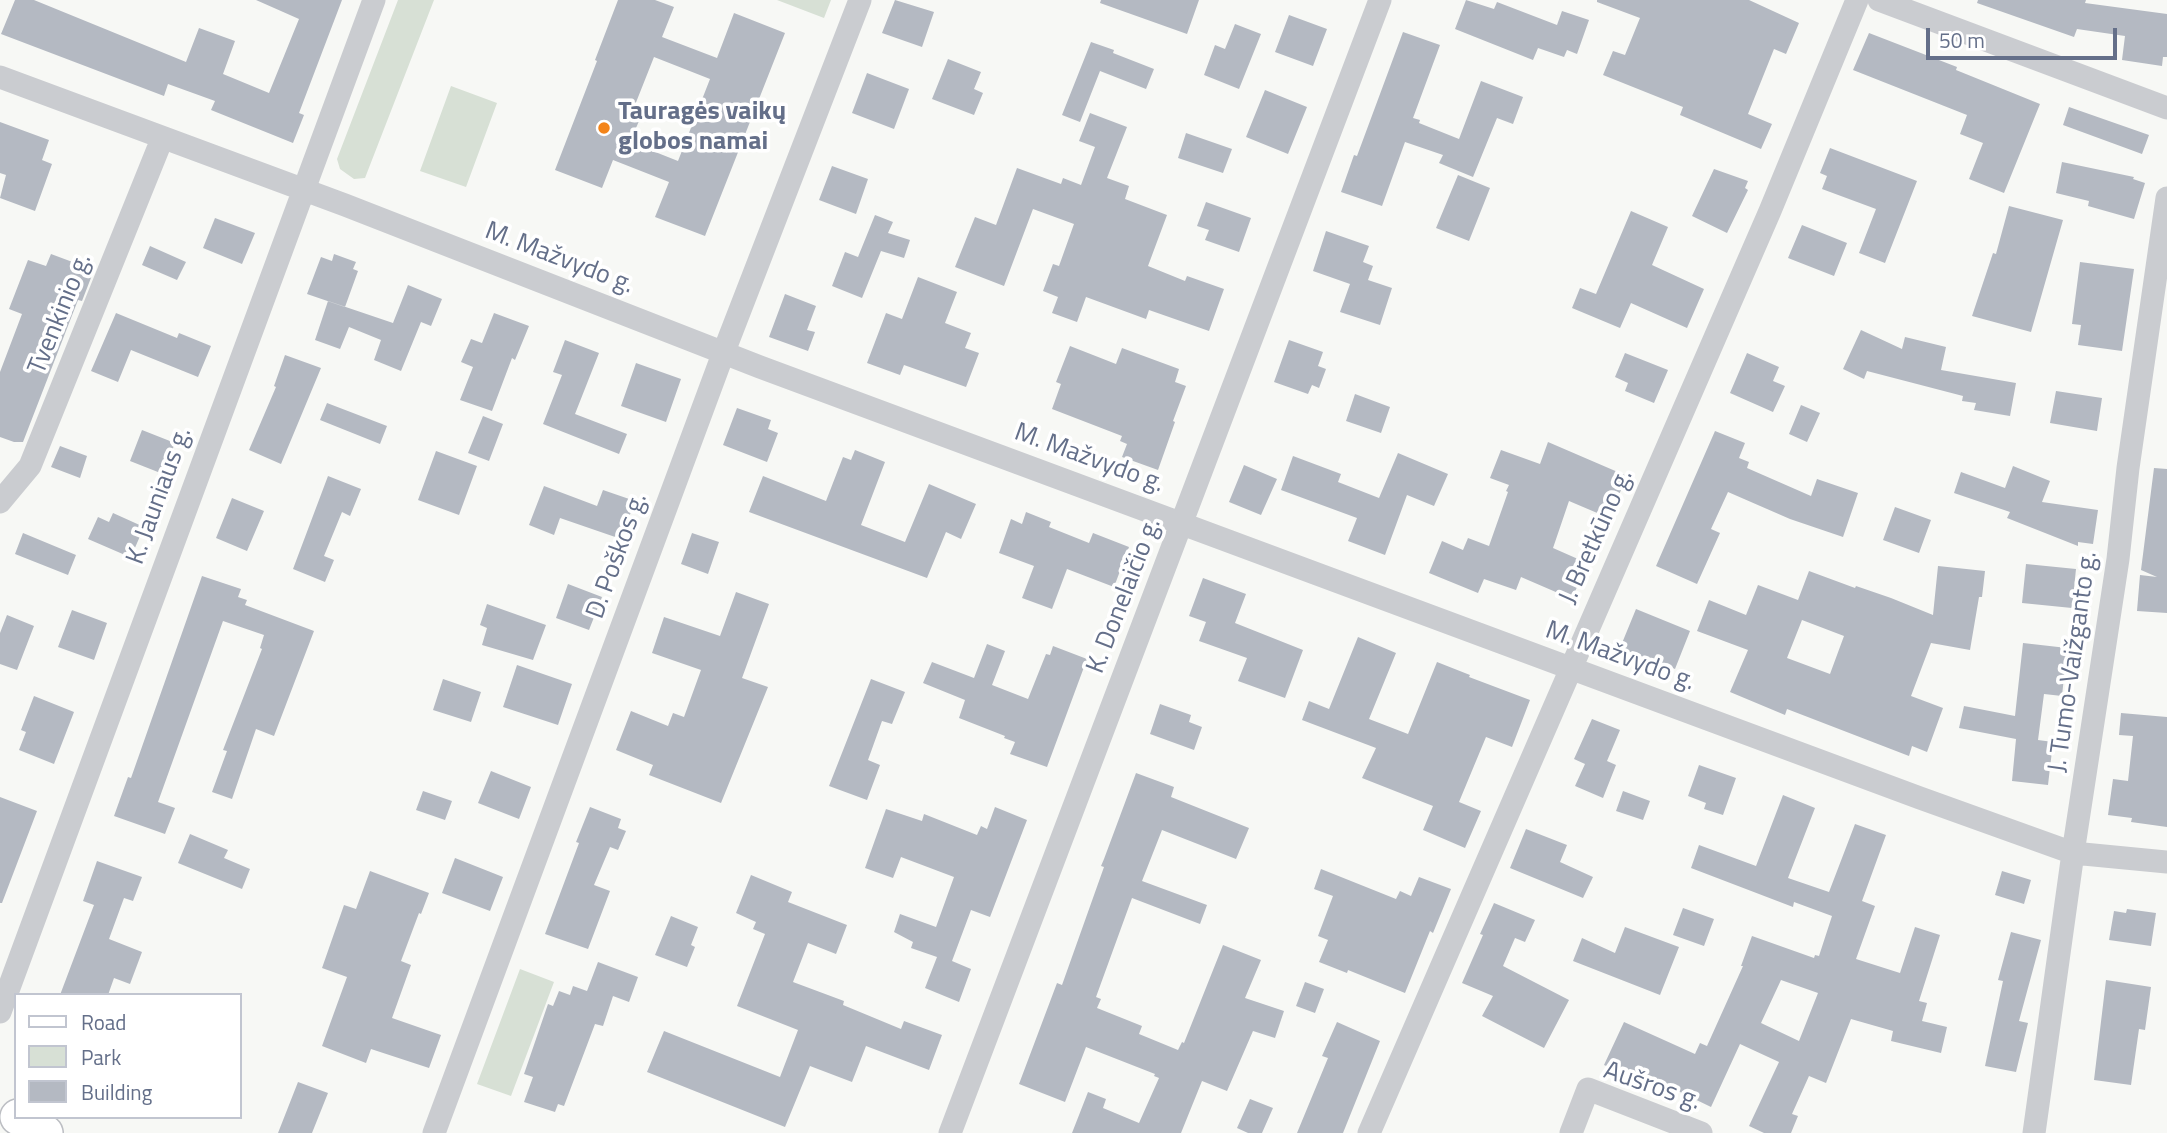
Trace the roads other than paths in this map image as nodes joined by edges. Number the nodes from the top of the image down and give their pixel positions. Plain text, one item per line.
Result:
1 (374, 0) edge
2 (860, 0) edge
3 (1380, 0) edge
4 (1857, 0) edge
5 (1879, 0) edge
6 (0, 77) edge
7 (2167, 108) edge
8 (162, 139) junction
9 (302, 189) junction
10 (2167, 198) edge
11 (723, 354) junction
12 (0, 502) edge
13 (1183, 523) junction
14 (1570, 668) junction
15 (2073, 852) junction
16 (2167, 863) edge
17 (0, 1012) edge
18 (22, 1119) edge
19 (45, 1133) edge
20 (434, 1133) edge
21 (950, 1133) edge
22 (1369, 1133) edge
23 (1571, 1133) edge
24 (1700, 1133) edge
25 (2034, 1133) edge

1 - 9 street, K. Jauniaus g.
2 - 11 street, D. Poškos g.
3 - 13 street, K. Donelaičio g.
4 - 14 street, J. Bretkūno g.
5 - 7 street
6 - 8 street, M. Mažvydo g.
8 - 9 street, M. Mažvydo g.
8 - 12 street, Tvenkinio g.
9 - 11 street, M. Mažvydo g.
9 - 17 street, K. Jauniaus g.
10 - 15 street, J. Tumo-Vaižganto g.
11 - 13 street, M. Mažvydo g.
11 - 20 street, D. Poškos g.
13 - 14 street, M. Mažvydo g.
13 - 21 street, K. Donelaičio g.
14 - 15 street, M. Mažvydo g.
14 - 22 street, J. Bretkūno g.
15 - 16 street, M. Mažvydo g.
15 - 25 street, J. Tumo-Vaižganto g.
18 - 19 main road
23 - 24 street, Aušros g.

